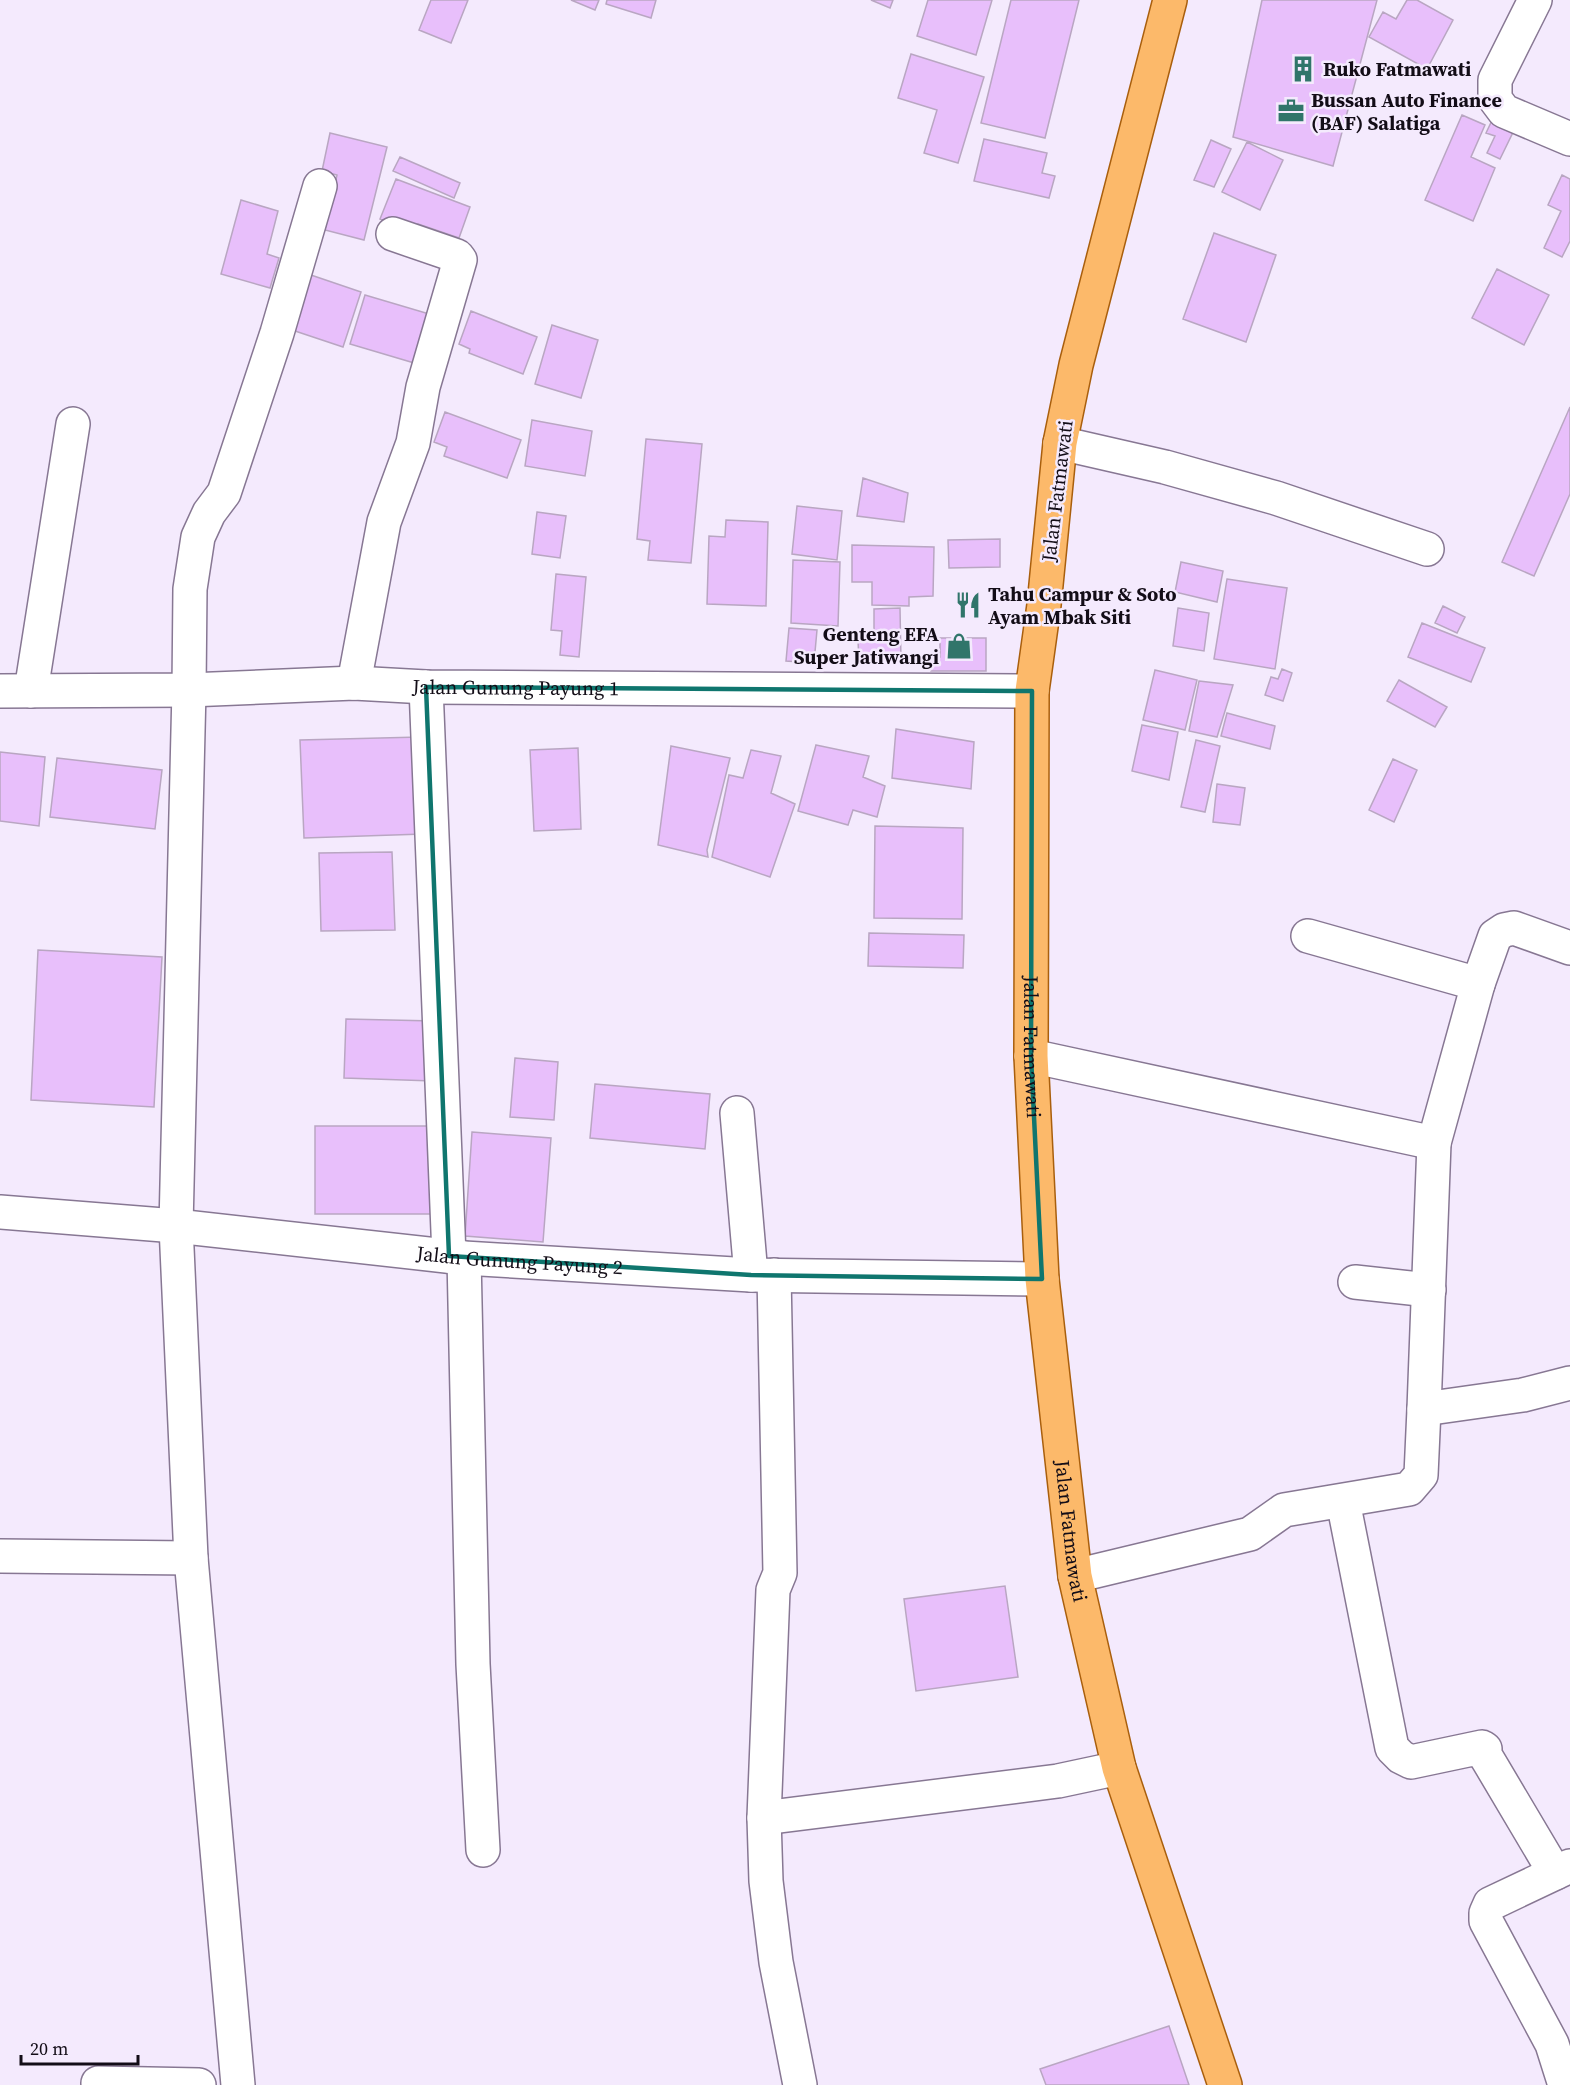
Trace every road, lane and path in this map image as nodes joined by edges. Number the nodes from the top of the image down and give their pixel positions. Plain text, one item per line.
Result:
1 (1170, 0) edge
2 (1535, 0) edge
3 (1570, 139) edge
4 (320, 186) dead end
5 (393, 234) dead end
6 (73, 424) dead end
7 (1060, 443) junction
8 (1427, 549) dead end
9 (354, 682) junction
10 (426, 687) junction
11 (189, 690) junction
12 (16, 691) edge
13 (1032, 691) junction
14 (1308, 936) dead end
15 (1570, 948) edge
16 (1478, 984) junction
17 (1031, 1056) junction
18 (737, 1113) dead end
19 (1434, 1143) junction
20 (0, 1212) edge
21 (176, 1226) junction
22 (456, 1257) junction
23 (763, 1275) junction
24 (1042, 1278) junction
25 (1355, 1282) dead end
26 (1429, 1290) junction
27 (1570, 1383) edge
28 (1424, 1409) junction
29 (1343, 1500) junction
30 (0, 1557) edge
31 (191, 1558) junction
32 (1075, 1576) junction
33 (1119, 1768) junction
34 (764, 1818) junction
35 (483, 1850) dead end
36 (1562, 1869) edge
37 (98, 2083) dead end
38 (199, 2085) edge
39 (238, 2085) edge
40 (800, 2085) edge
41 (1225, 2085) edge
42 (1565, 2085) edge

1 - 7 main road, Jalan Fatmawati
2 - 3 street
4 - 11 street
5 - 9 street
6 - 12 street
7 - 8 street
7 - 13 main road, Jalan Fatmawati
9 - 10 street, Jalan Gunung Payung 1
9 - 11 street, Jalan Gunung Payung 1
10 - 13 street, Jalan Gunung Payung 1
10 - 22 street
11 - 12 street, Jalan Gunung Payung 1
11 - 21 street
13 - 17 main road, Jalan Fatmawati
14 - 16 street
15 - 16 street
16 - 19 street
17 - 19 street
17 - 24 main road, Jalan Fatmawati
18 - 23 street
19 - 26 street
20 - 21 street, Jalan Gunung Payung 2
21 - 22 street, Jalan Gunung Payung 2
21 - 31 street
22 - 23 street, Jalan Gunung Payung 2
22 - 35 street
23 - 24 street, Jalan Gunung Payung 2
23 - 34 street
24 - 32 main road, Jalan Fatmawati
25 - 26 street
26 - 28 street
27 - 28 street
28 - 29 street
29 - 32 street
29 - 36 street
30 - 31 street
31 - 39 street
32 - 33 main road, Jalan Fatmawati
33 - 34 street
33 - 41 main road, Jalan Fatmawati
34 - 40 street
36 - 42 street
37 - 38 street

